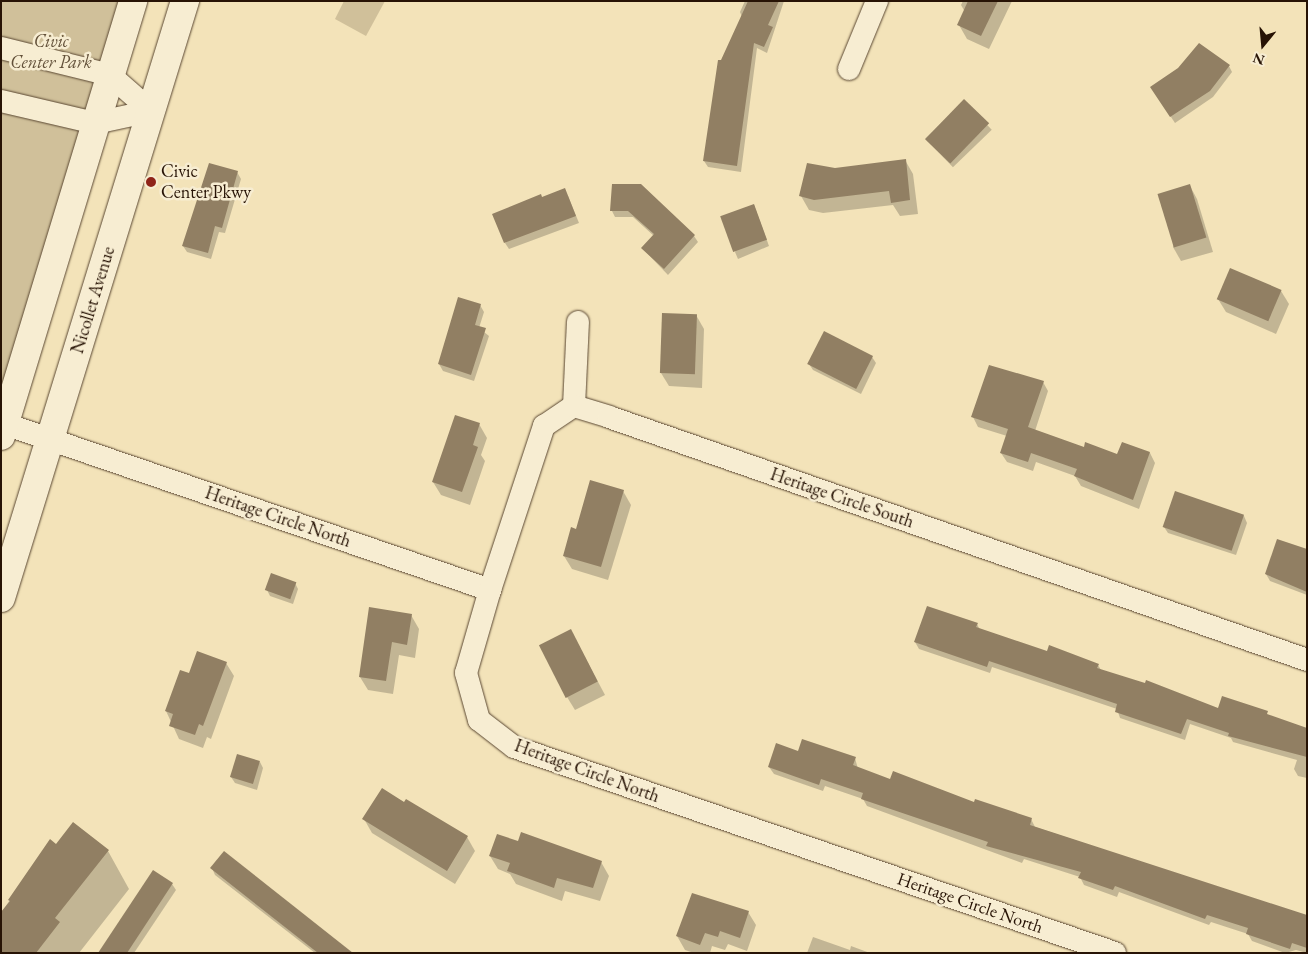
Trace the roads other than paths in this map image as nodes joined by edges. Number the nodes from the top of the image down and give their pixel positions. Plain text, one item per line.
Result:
1 (133, 1) edge
2 (185, 1) edge
3 (877, 1) edge
4 (1, 48) edge
5 (849, 70) dead end
6 (110, 75) junction
7 (1, 101) edge
8 (151, 111) junction
9 (95, 123) junction
10 (578, 322) dead end
11 (574, 406) junction
12 (3, 430) edge
13 (50, 439) junction
14 (490, 590) junction
15 (1, 598) edge
16 (1307, 660) edge
17 (1115, 953) edge

1 - 6 main road
2 - 8 main road, Nicollet Avenue
3 - 5 street
4 - 6 street
6 - 8 street
6 - 9 main road
7 - 9 street
8 - 9 street
8 - 13 main road, Nicollet Avenue
9 - 12 main road
10 - 11 street
11 - 14 street
11 - 16 street, Heritage Circle South
12 - 13 street, Heritage Circle North
13 - 14 street, Heritage Circle North
13 - 15 main road, Nicollet Avenue
14 - 17 street, Heritage Circle North

